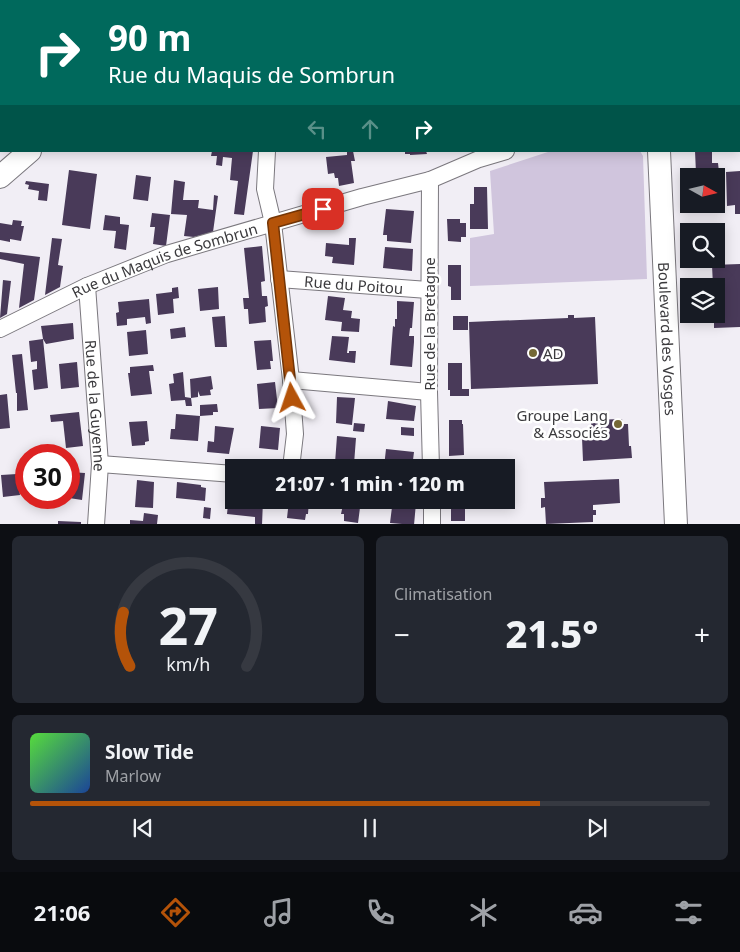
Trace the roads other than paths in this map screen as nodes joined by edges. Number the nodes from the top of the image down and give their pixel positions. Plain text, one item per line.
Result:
1 (29, 152) edge
2 (267, 152) edge
3 (499, 152) edge
4 (659, 152) edge
5 (479, 155) edge
6 (0, 177) edge
7 (430, 180) junction
8 (273, 223) junction
9 (279, 279) junction
10 (86, 286) junction
11 (428, 290) junction
12 (0, 329) edge
13 (291, 380) junction
14 (429, 392) junction
15 (292, 459) edge
16 (432, 459) edge
17 (100, 464) junction
18 (225, 473) edge
19 (432, 509) edge
20 (96, 524) edge
21 (432, 524) edge
22 (676, 524) edge

1 - 6 main road
2 - 8 street
3 - 5 street, Rue du Maquis de Sombrun
4 - 22 main road, Boulevard des Vosges
5 - 7 street, Rue du Maquis de Sombrun
7 - 8 street, Rue du Maquis de Sombrun
7 - 11 street, Rue de la Bretagne
8 - 9 street
8 - 10 street, Rue du Maquis de Sombrun
9 - 11 street, Rue du Poitou
9 - 13 street
10 - 12 street, Rue du Maquis de Sombrun
10 - 17 street, Rue de la Guyenne
11 - 14 street, Rue de la Bretagne
13 - 14 street
13 - 15 street
14 - 16 street, Rue de la Bretagne
17 - 18 street
17 - 20 street, Rue de la Guyenne
19 - 21 street

